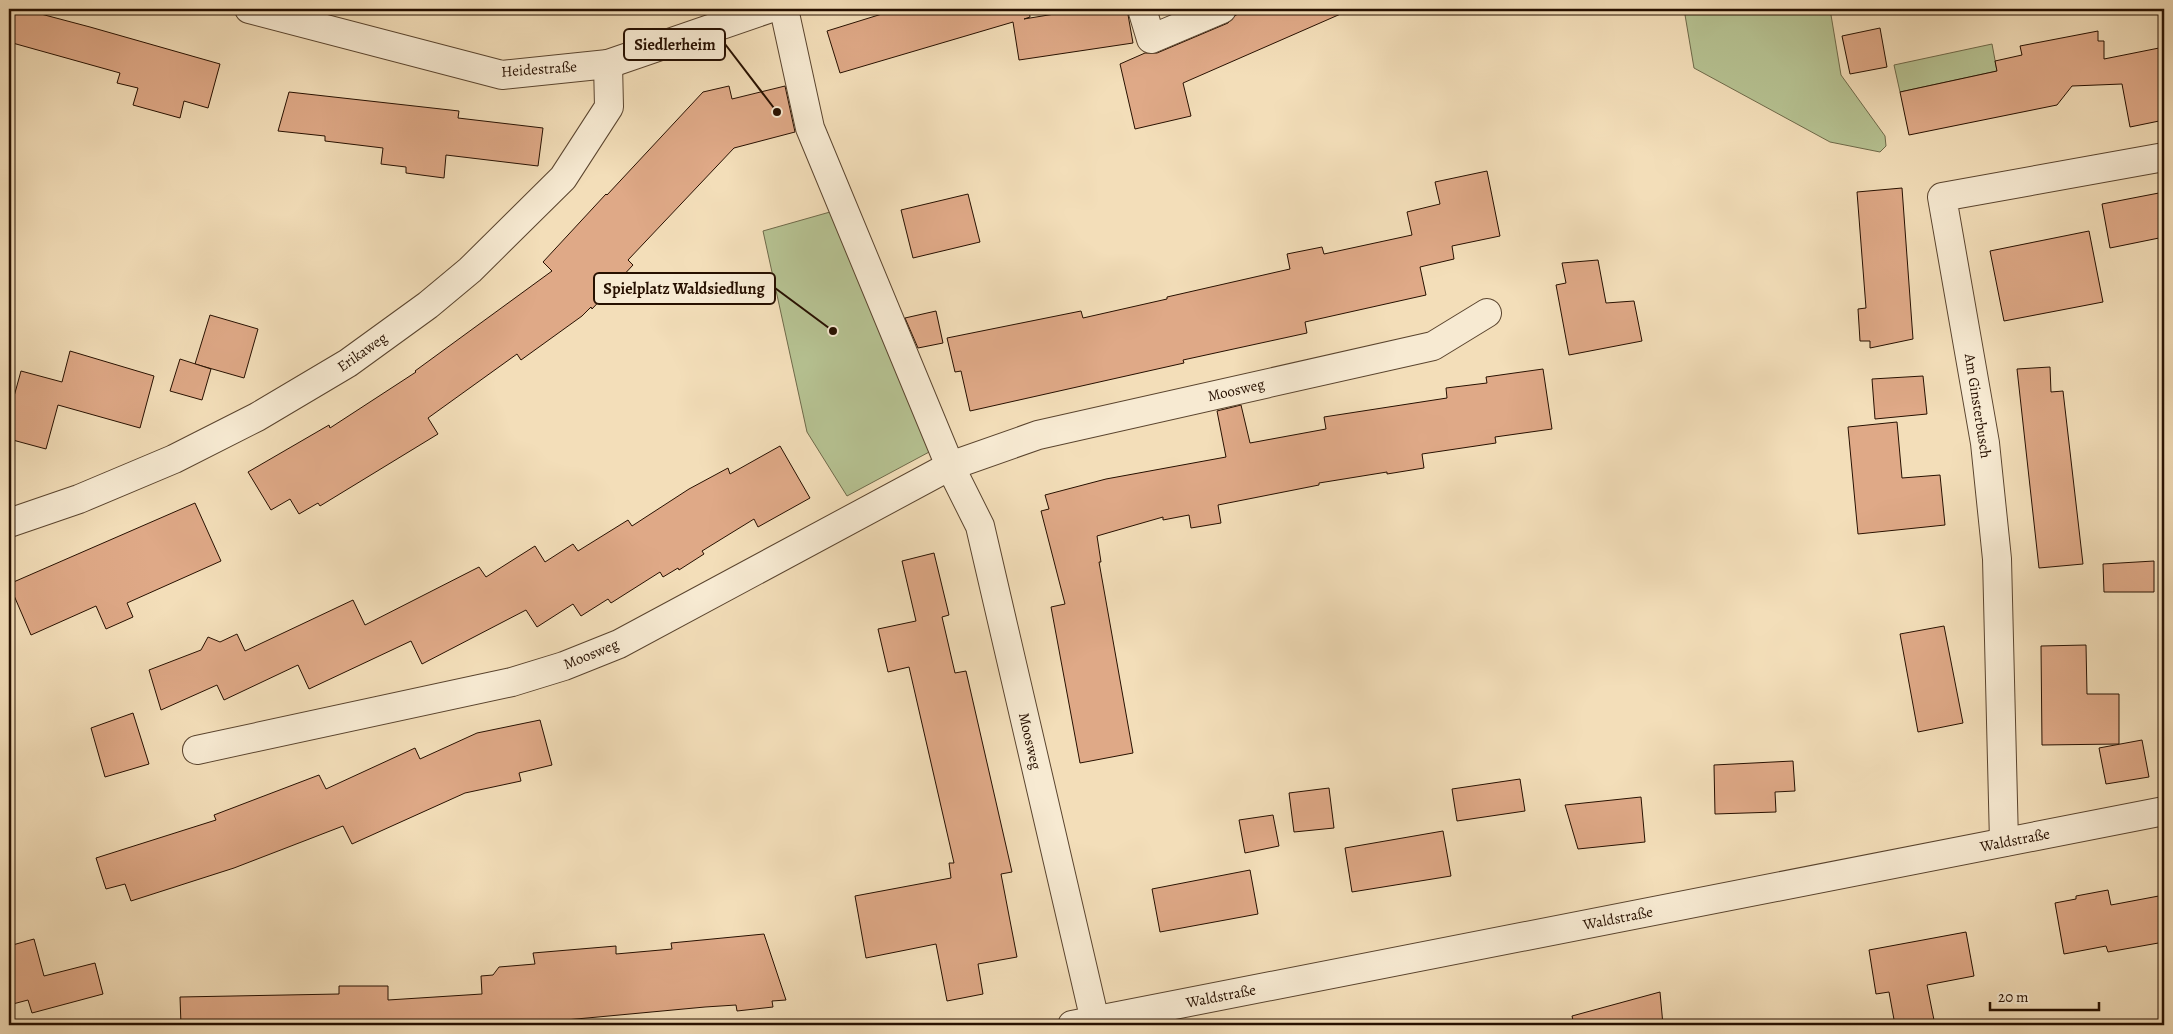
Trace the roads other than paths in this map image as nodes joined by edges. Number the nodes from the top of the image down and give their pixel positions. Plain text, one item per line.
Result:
1 (249, 9) edge
2 (768, 9) edge
3 (784, 9) edge
4 (1142, 9) edge
5 (1222, 9) edge
6 (608, 64) junction
7 (2164, 157) edge
8 (1487, 313) dead end
9 (950, 466) junction
10 (9, 522) edge
11 (196, 750) dead end
12 (2164, 811) edge
13 (2004, 842) junction
14 (1083, 1023) edge

1 - 6 street, Heidestraße
2 - 6 street, Heidestraße
3 - 9 street, Moosweg
4 - 5 street
6 - 10 street, Erikaweg
7 - 13 street, Am Ginsterbusch
8 - 9 street, Moosweg
9 - 11 street, Moosweg
9 - 14 street, Moosweg
12 - 13 street, Waldstraße
13 - 14 street, Waldstraße

